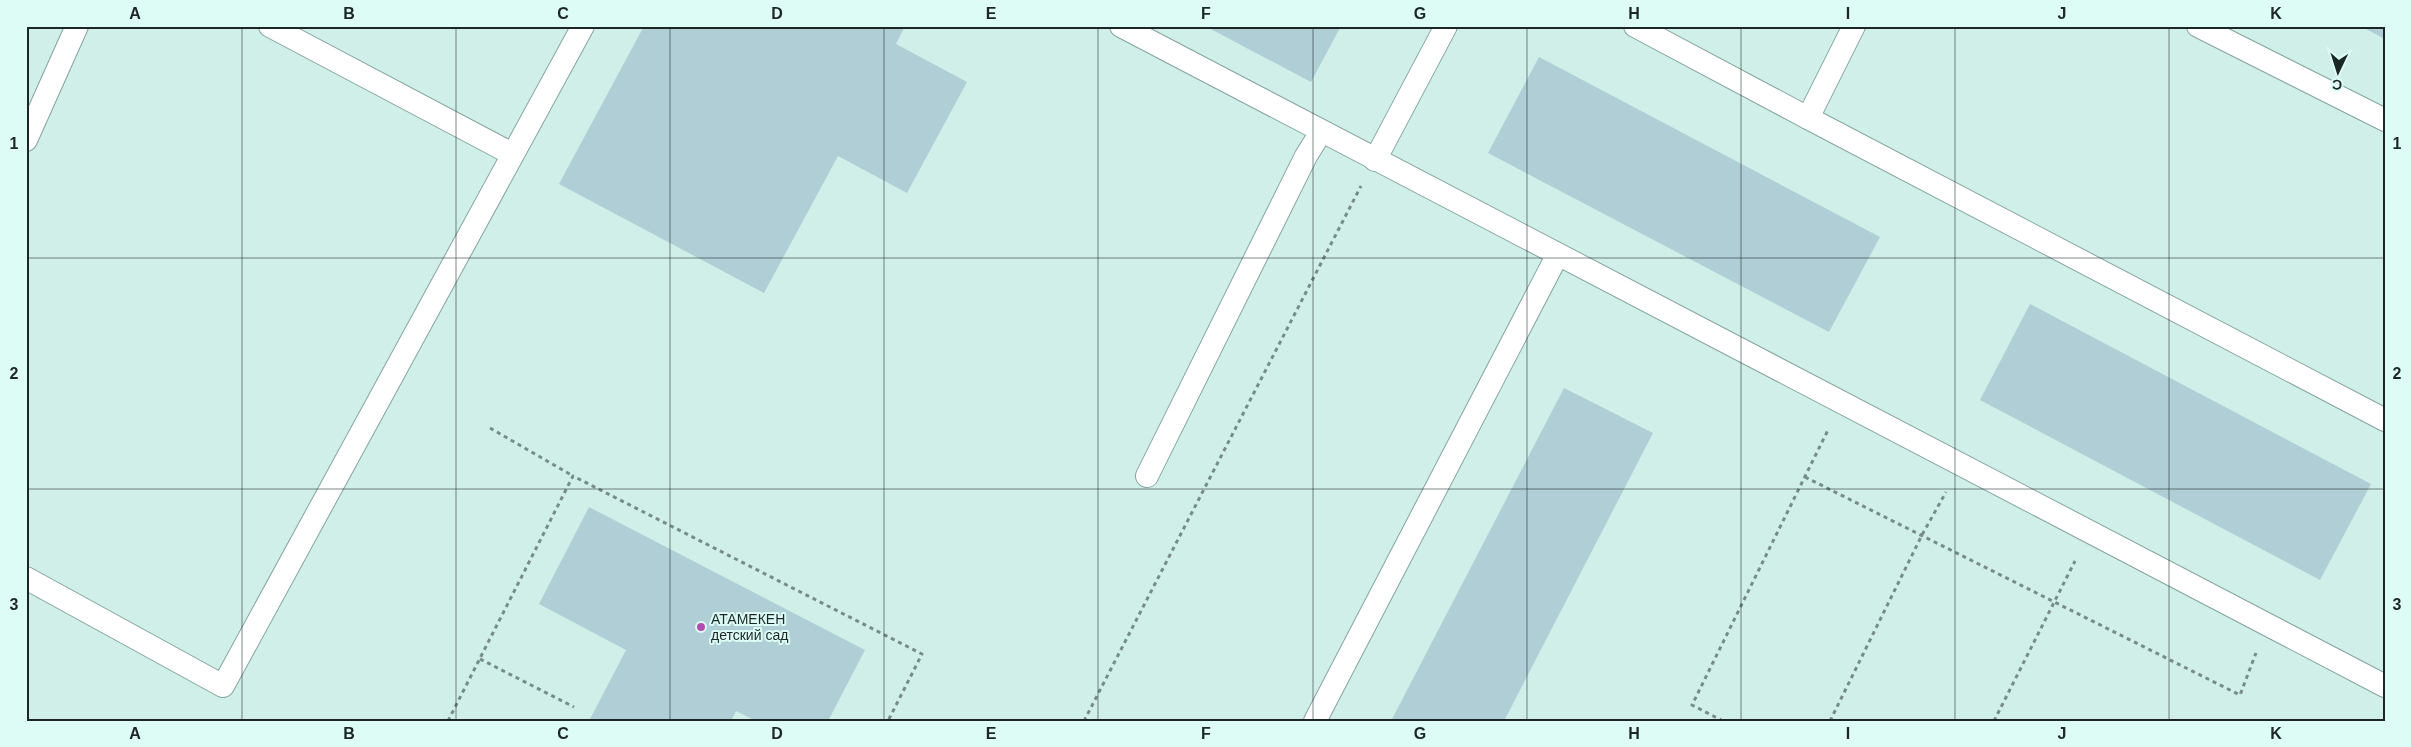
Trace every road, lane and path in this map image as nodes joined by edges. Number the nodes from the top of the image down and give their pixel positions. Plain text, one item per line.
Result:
1 (77, 26) edge
2 (270, 26) edge
3 (583, 26) edge
4 (1120, 26) edge
5 (1446, 26) edge
6 (1635, 26) edge
7 (1854, 26) edge
8 (2198, 26) edge
9 (1808, 118) junction
10 (2385, 120) edge
11 (1321, 132) junction
12 (26, 140) edge
13 (512, 154) junction
14 (1375, 160) junction
15 (1557, 256) junction
16 (1841, 404) junction
17 (2385, 420) edge
18 (490, 428) dead end
19 (1961, 466) junction
20 (573, 476) junction
21 (1147, 476) dead end
22 (1805, 477) junction
23 (2089, 532) junction
24 (1922, 536) junction
25 (26, 578) edge
26 (2054, 603) junction
27 (2266, 625) junction
28 (480, 659) junction
29 (2385, 686) edge
30 (574, 707) dead end
31 (448, 721) edge
32 (888, 721) edge
33 (1084, 721) edge
34 (1315, 721) edge
35 (1723, 721) edge
36 (1830, 721) edge
37 (1994, 721) edge

1 - 12 lane
2 - 13 lane
3 - 13 lane
4 - 11 lane
5 - 14 lane
6 - 9 lane
7 - 9 lane
8 - 10 lane
9 - 17 lane
11 - 14 lane
11 - 21 lane
13 - 25 lane
14 - 15 lane
14 - 33 path
15 - 16 lane
15 - 34 lane
16 - 19 lane
16 - 22 path
18 - 20 path
19 - 23 lane
19 - 24 path
20 - 28 path
20 - 32 path
22 - 24 path
22 - 35 path
23 - 26 path
23 - 27 lane
24 - 26 path
24 - 36 path
26 - 27 path
26 - 37 path
27 - 29 lane
28 - 30 path
28 - 31 path

